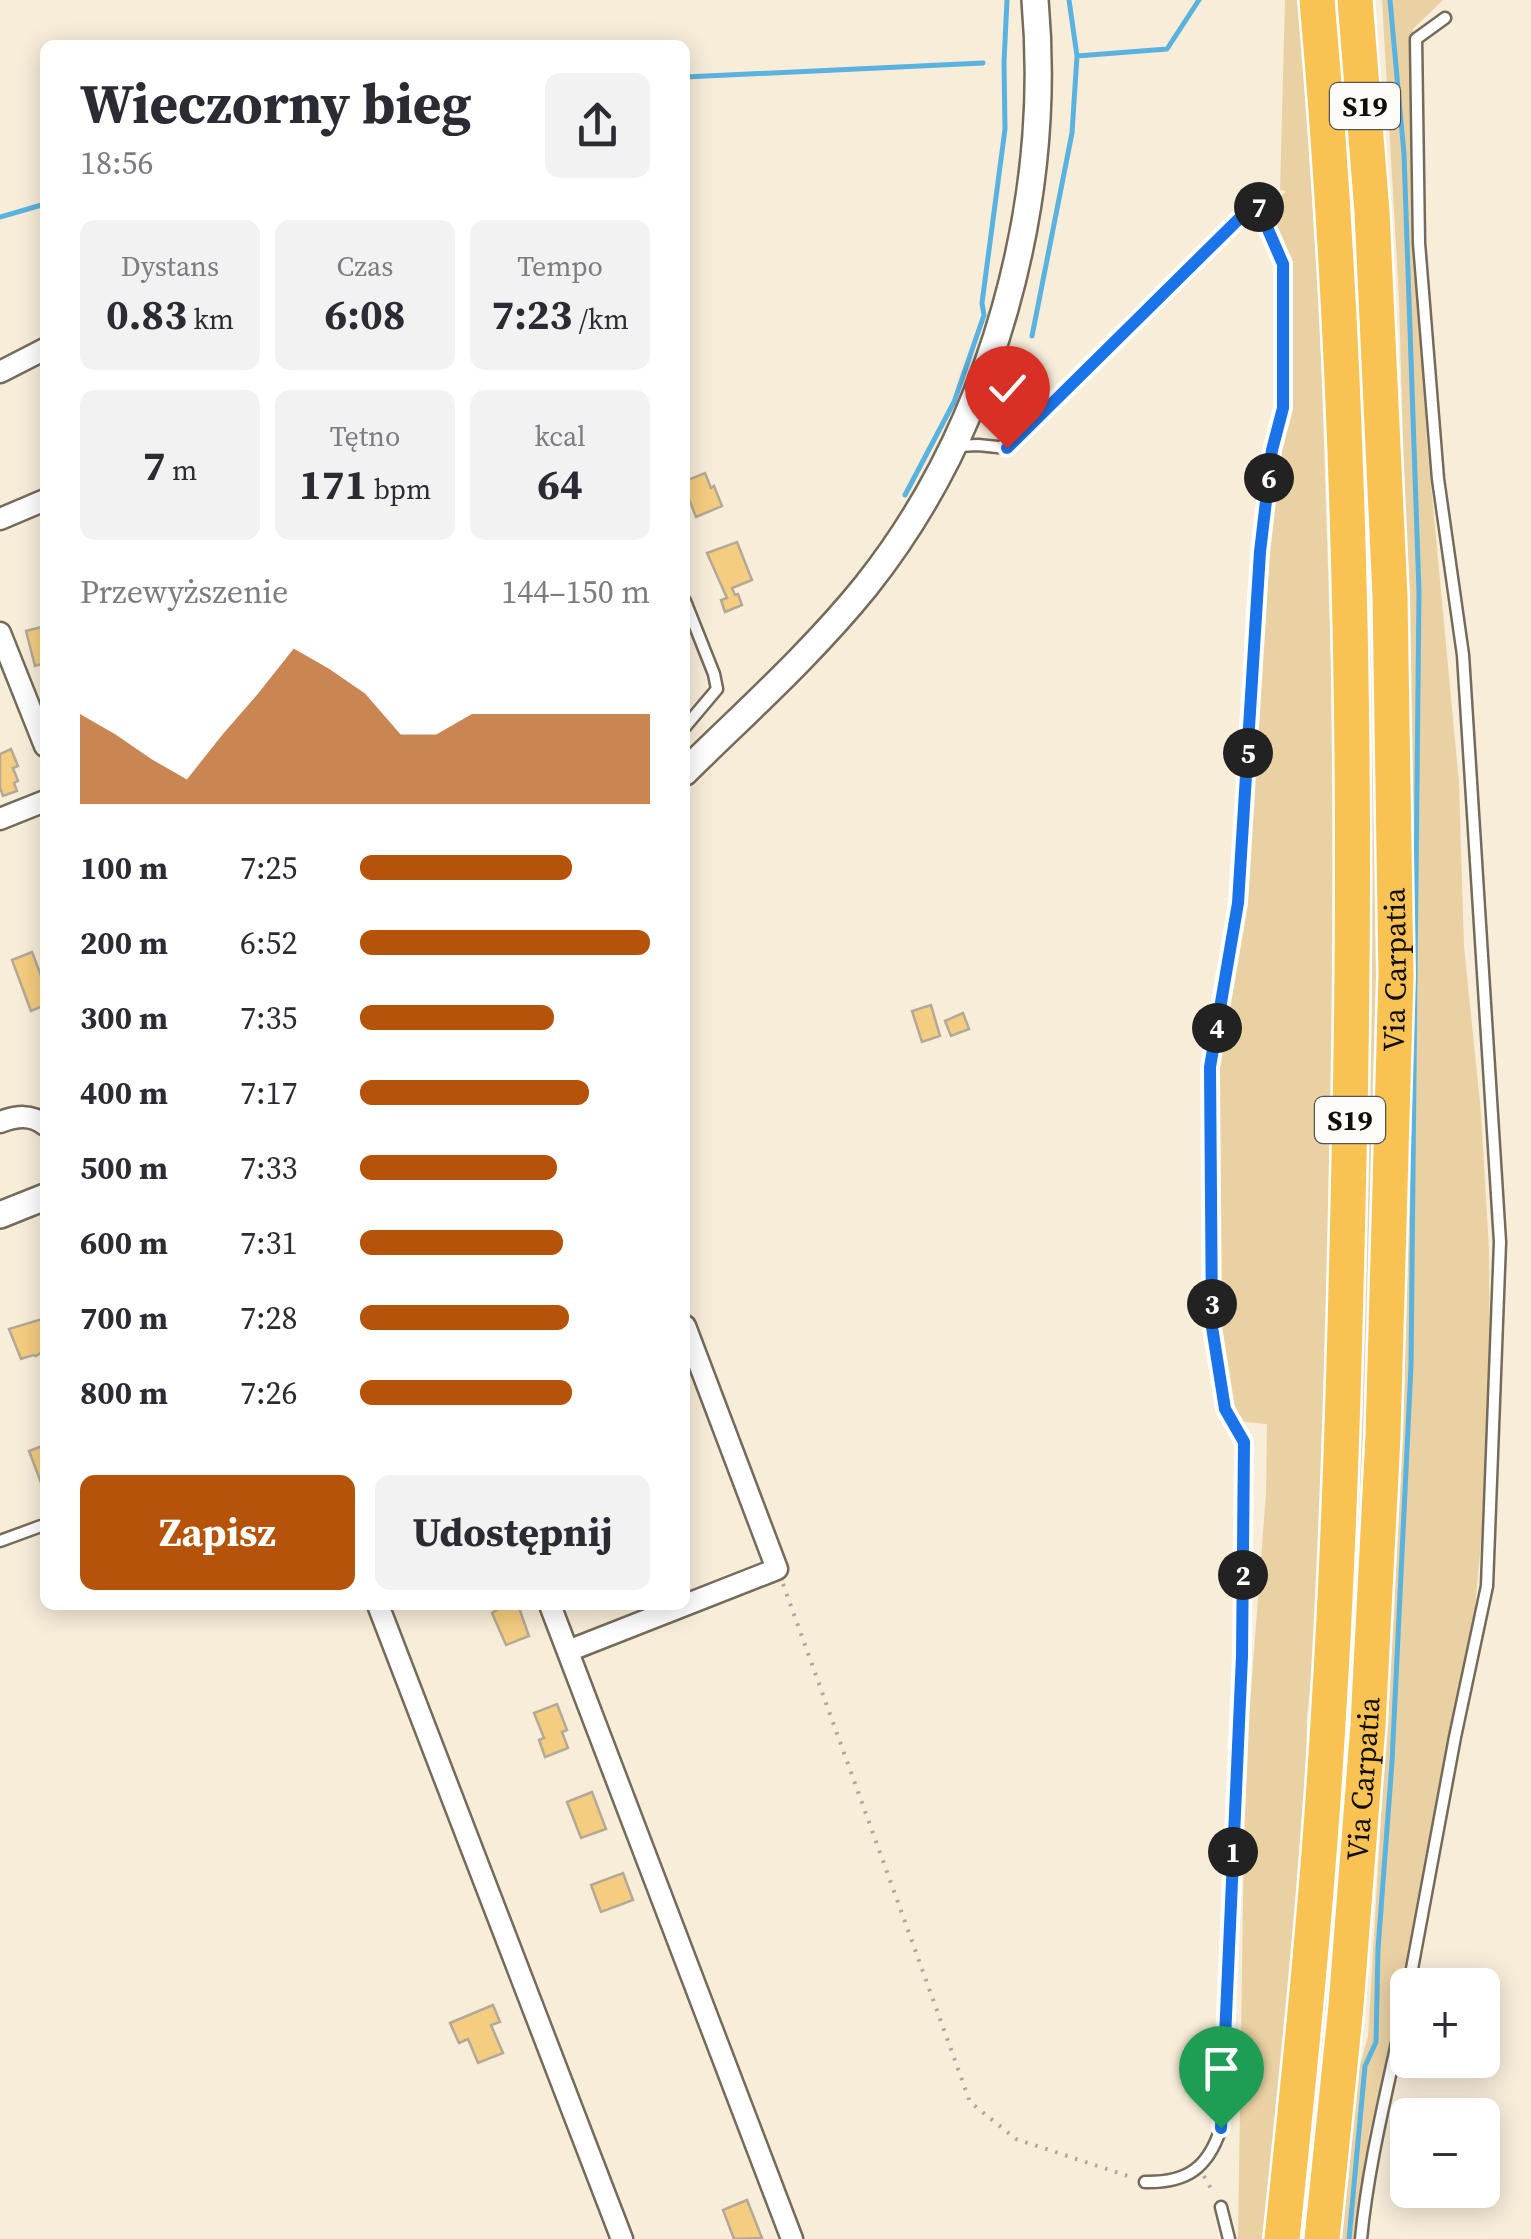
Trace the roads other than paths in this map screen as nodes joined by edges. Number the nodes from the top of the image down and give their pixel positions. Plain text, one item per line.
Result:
1 (1035, 0) edge
2 (1317, 0) edge
3 (1356, 0) edge
4 (1444, 18) dead end
5 (40, 352) edge
6 (0, 372) edge
7 (952, 446) junction
8 (40, 502) edge
9 (0, 518) edge
10 (690, 614) edge
11 (0, 633) edge
12 (690, 721) edge
13 (40, 733) edge
14 (690, 767) edge
15 (40, 803) edge
16 (0, 819) edge
17 (40, 1121) edge
18 (0, 1122) edge
19 (40, 1200) edge
20 (0, 1215) edge
21 (690, 1339) edge
22 (1225, 1409) dead end
23 (1244, 1442) dead end
24 (40, 1526) edge
25 (0, 1540) edge
26 (690, 1603) edge
27 (380, 1610) edge
28 (552, 1610) edge
29 (672, 1610) edge
30 (568, 1651) junction
31 (1412, 1968) edge
32 (1391, 2078) edge
33 (1144, 2182) road end
34 (1221, 2207) road end
35 (622, 2239) edge
36 (792, 2239) edge
37 (1229, 2239) edge
38 (1282, 2239) edge
39 (1322, 2239) edge
40 (1361, 2239) edge

1 - 7 street
2 - 38 highway, Via Carpatia / S19
3 - 39 highway, Via Carpatia / S19
4 - 31 lane
5 - 6 street
7 - 14 street
7 - 22 lane
8 - 9 street
10 - 12 lane
11 - 13 street
15 - 16 street
17 - 18 street
19 - 20 street
21 - 26 street
23 - 33 lane
24 - 25 lane
27 - 35 street
28 - 30 street
29 - 30 street
30 - 36 street
32 - 40 lane
34 - 37 lane

